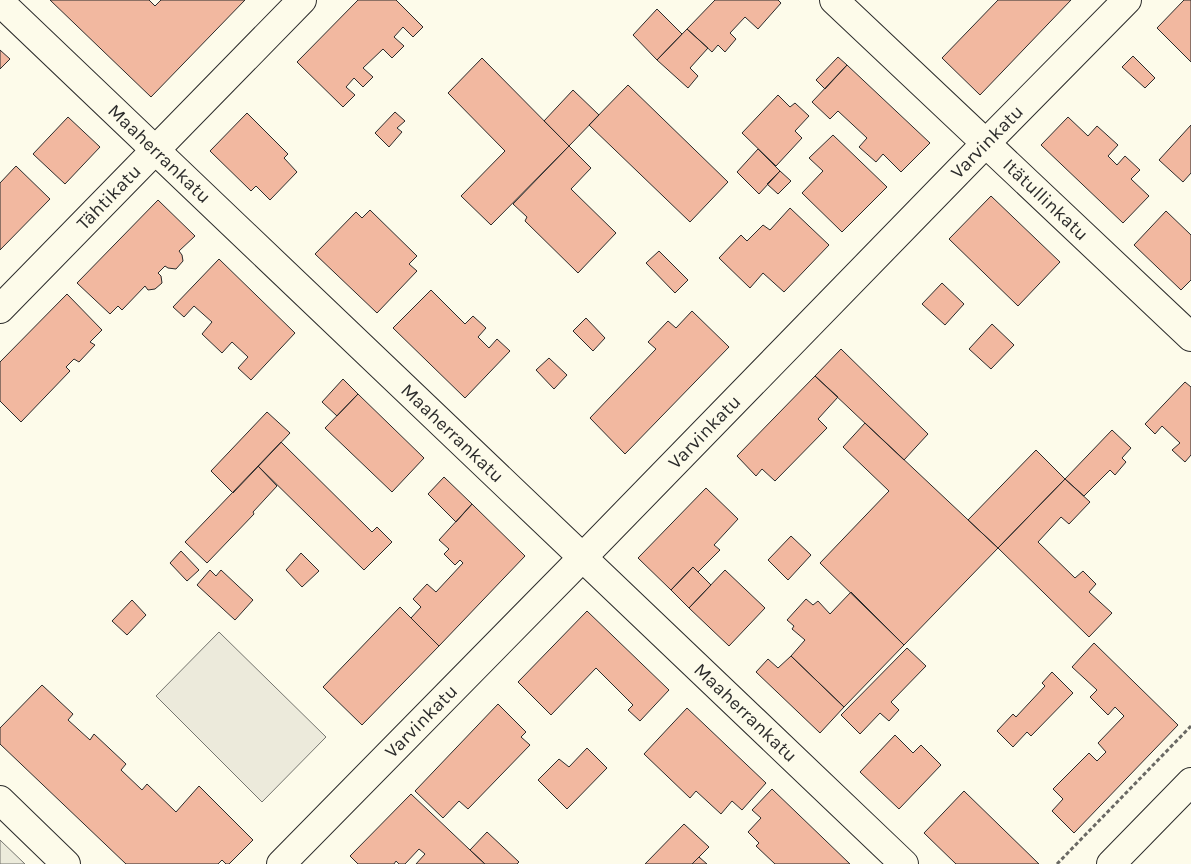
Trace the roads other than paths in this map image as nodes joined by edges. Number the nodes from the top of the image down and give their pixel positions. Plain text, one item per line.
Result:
1 (302, 0) edge
2 (834, 0) edge
3 (1127, 0) edge
4 (0, 2) edge
5 (985, 144) junction
6 (155, 150) junction
7 (0, 309) edge
8 (1191, 337) edge
9 (582, 558) junction
10 (1191, 782) edge
11 (0, 800) edge
12 (66, 864) edge
13 (281, 864) edge
14 (904, 864) edge
15 (1110, 864) edge

1 - 6 street, Tähtikatu
2 - 5 street, Itätullinkatu
3 - 5 street, Varvinkatu
4 - 6 street, Maaherrankatu
5 - 8 street, Itätullinkatu
5 - 9 street, Varvinkatu
6 - 7 street, Tähtikatu
6 - 9 street, Maaherrankatu
9 - 13 street, Varvinkatu
9 - 14 street, Maaherrankatu
10 - 15 street
11 - 12 street

